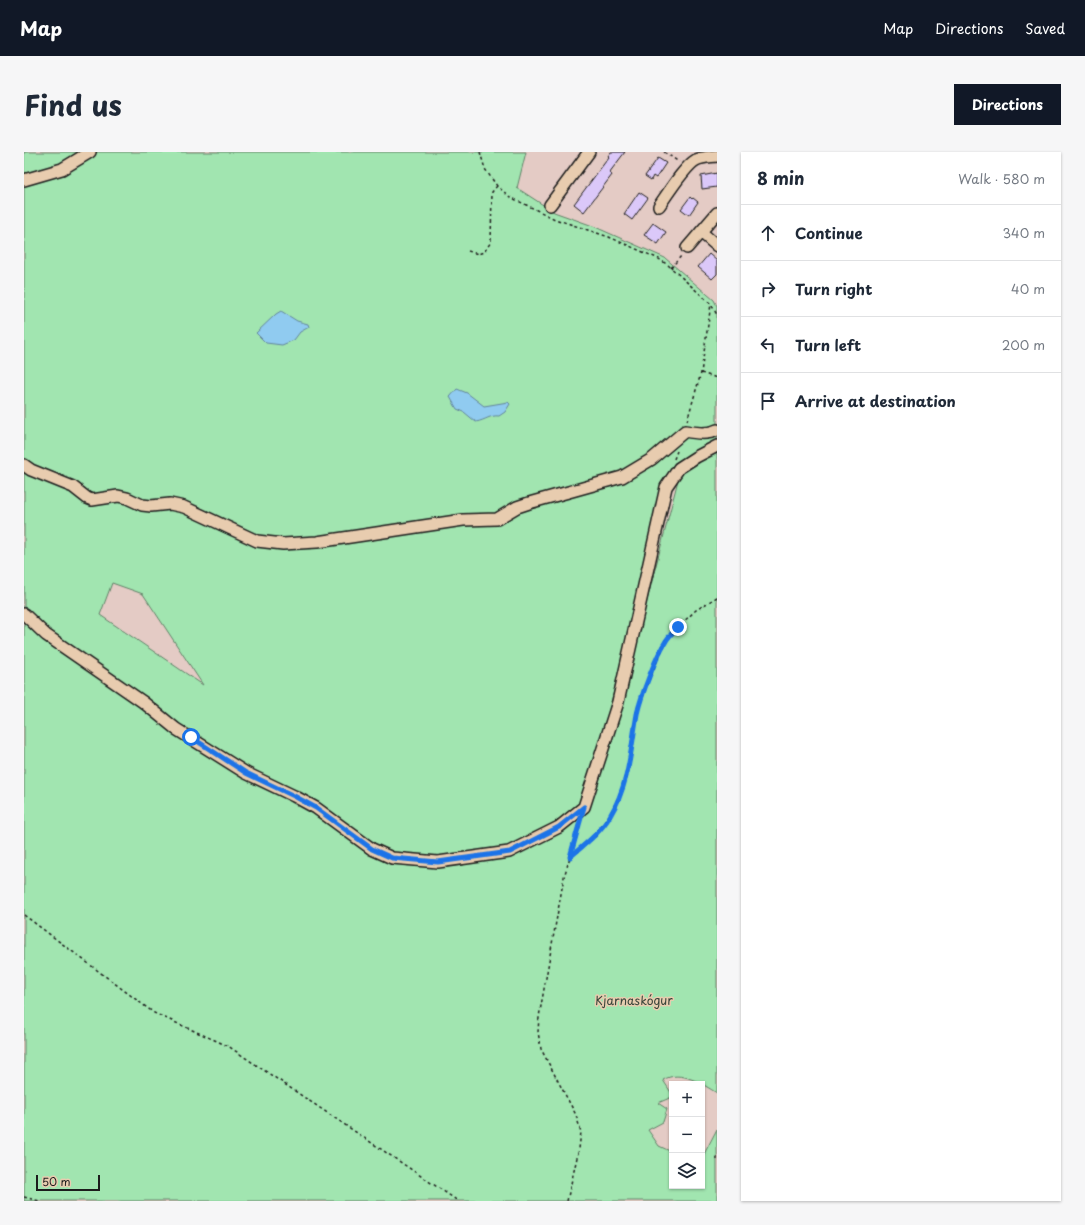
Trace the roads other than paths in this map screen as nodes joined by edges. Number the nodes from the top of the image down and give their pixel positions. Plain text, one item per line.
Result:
1 (90, 152) edge
2 (589, 152) edge
3 (717, 156) edge
4 (24, 180) edge
5 (550, 205) dead end
6 (659, 206) dead end
7 (717, 213) edge
8 (701, 232) junction
9 (717, 246) edge
10 (687, 248) road end
11 (717, 430) edge
12 (717, 446) edge
13 (24, 466) edge
14 (24, 614) edge

1 - 4 street
2 - 5 street
3 - 6 street
7 - 8 street
8 - 9 street
8 - 10 street
11 - 13 street
12 - 14 street

